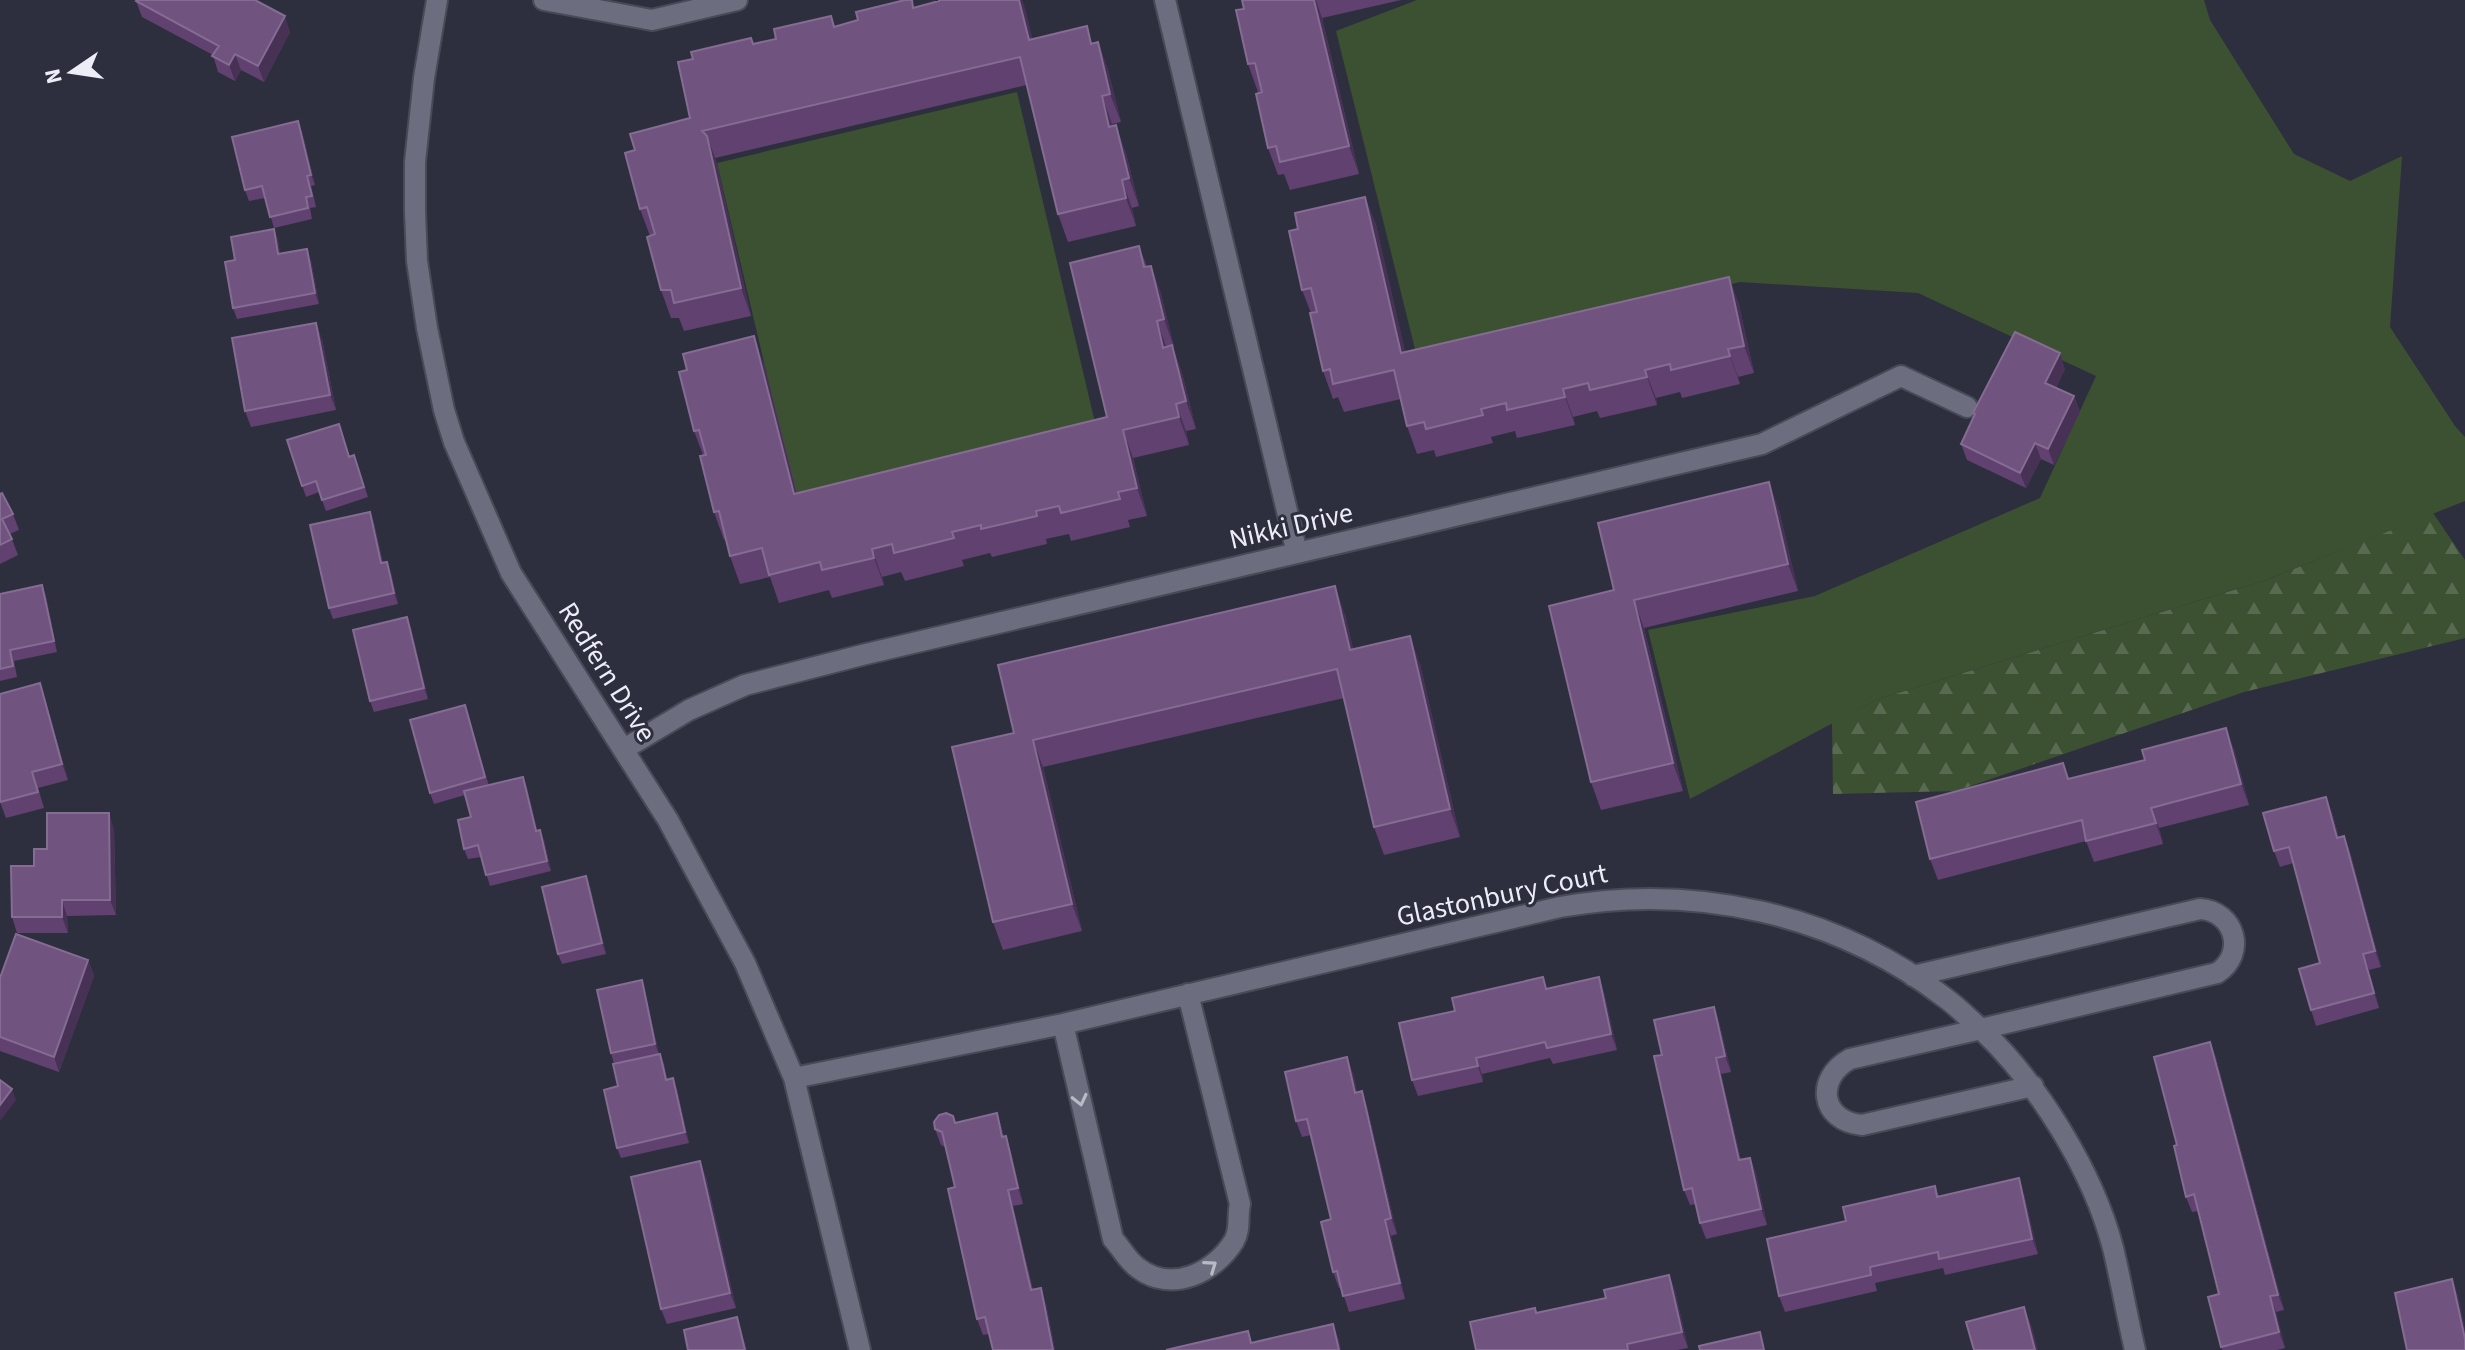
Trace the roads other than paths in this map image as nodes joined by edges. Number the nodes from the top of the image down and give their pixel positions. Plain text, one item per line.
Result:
1 (437, 0) edge
2 (544, 0) edge
3 (737, 0) edge
4 (1165, 0) edge
5 (1967, 407) dead end
6 (1297, 553) junction
7 (624, 749) junction
8 (1913, 976) junction
9 (1188, 994) junction
10 (1063, 1024) junction
11 (1981, 1029) junction
12 (794, 1078) junction
13 (2033, 1086) junction
14 (860, 1350) edge
15 (2135, 1350) edge

1 - 7 street, Redfern Drive
2 - 3 street
4 - 6 street
5 - 6 street, Nikki Drive
6 - 7 street, Nikki Drive
7 - 12 street, Redfern Drive
8 - 9 street, Glastonbury Court
8 - 11 street, Glastonbury Court
8 - 11 street
9 - 10 street, Glastonbury Court
10 -> 9 street
10 - 12 street, Glastonbury Court
11 - 13 street, Glastonbury Court
11 - 13 street
12 - 14 street, Redfern Drive
13 - 15 street, Glastonbury Court

